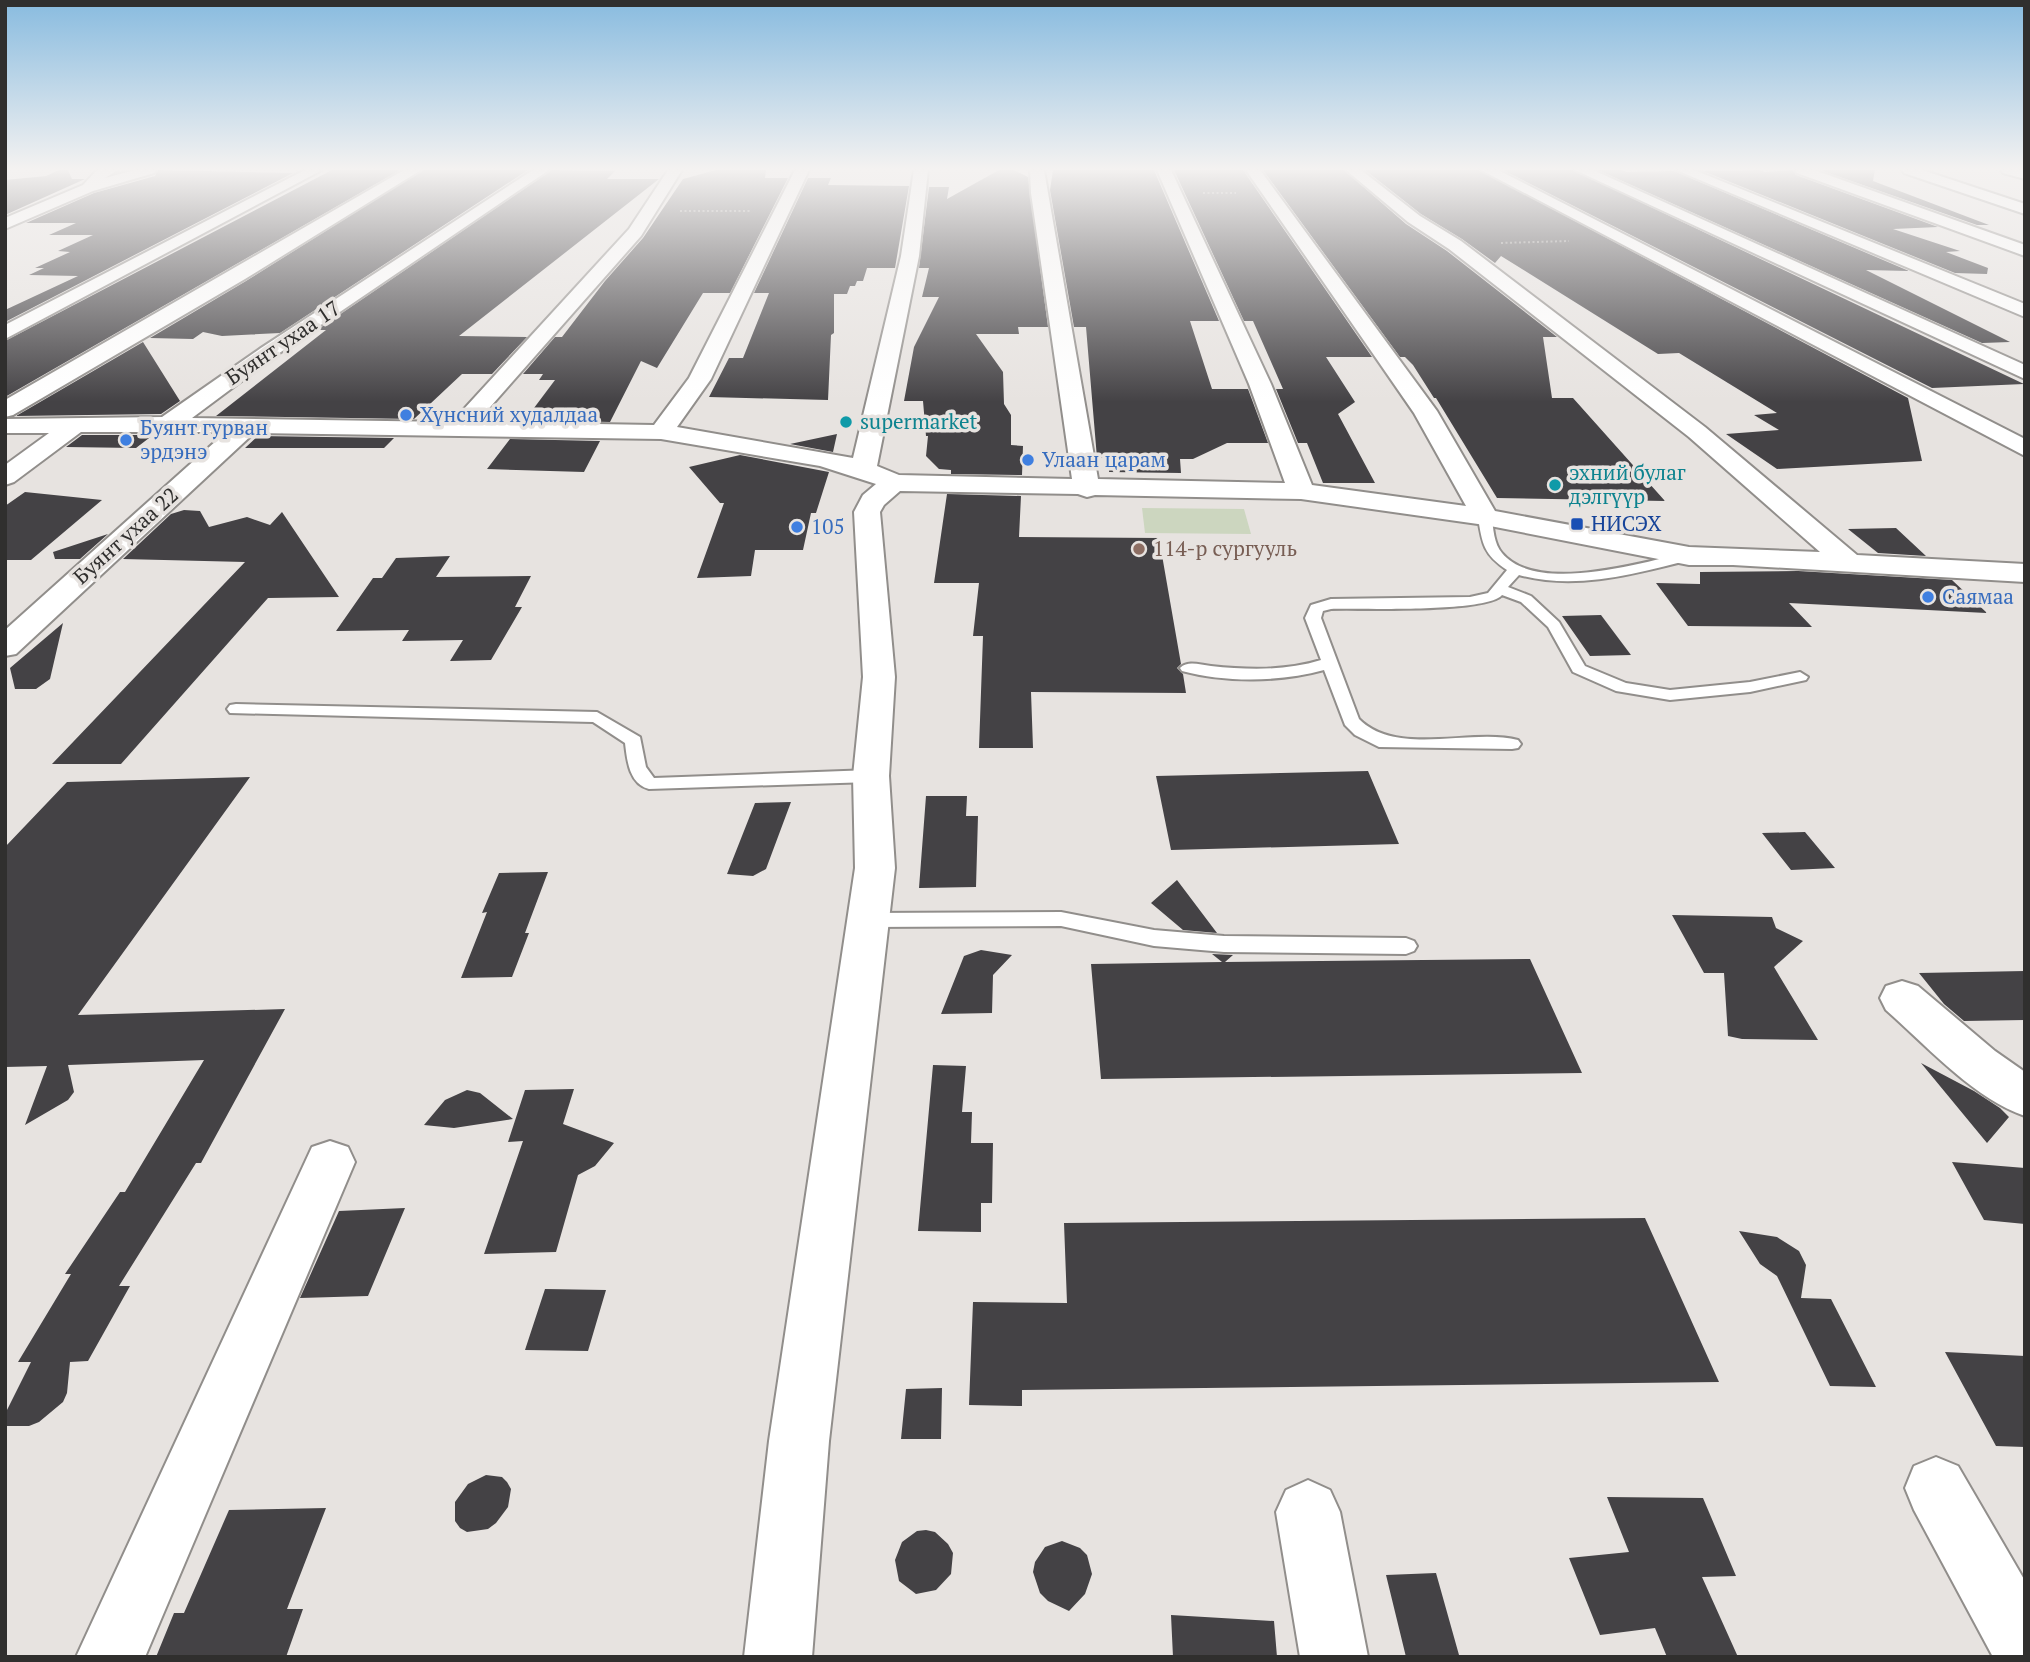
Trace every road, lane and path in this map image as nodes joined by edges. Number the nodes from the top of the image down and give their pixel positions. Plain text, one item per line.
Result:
1 (167, 248) edge
2 (285, 248) edge
3 (425, 248) edge
4 (620, 248) edge
5 (763, 248) edge
6 (910, 248) edge
7 (1048, 248) edge
8 (1198, 248) edge
9 (1310, 248) edge
10 (1458, 248) edge
11 (1638, 248) edge
12 (1755, 248) edge
13 (1870, 248) edge
14 (2025, 311) edge
15 (5, 333) edge
16 (2025, 373) edge
17 (5, 411) edge
18 (75, 425) junction
19 (166, 425) junction
20 (5, 426) edge
21 (247, 426) junction
22 (457, 430) junction
23 (661, 432) junction
24 (2025, 449) edge
25 (879, 476) junction
26 (5, 477) edge
27 (1087, 489) junction
28 (1301, 491) junction
29 (1485, 517) junction
30 (1689, 556) junction
31 (1848, 562) junction
32 (1516, 569) junction
33 (2025, 573) edge
34 (1500, 589) junction
35 (5, 648) edge
36 (1330, 663) junction
37 (1188, 668) dead end
38 (1800, 677) dead end
39 (236, 709) dead end
40 (1512, 744) dead end
41 (871, 776) junction
42 (868, 920) junction
43 (1406, 946) dead end
44 (1902, 998) dead end
45 (2025, 1097) edge
46 (330, 1162) dead end
47 (1936, 1488) dead end
48 (1308, 1512) dead end
49 (2025, 1647) edge
50 (110, 1657) edge
51 (779, 1657) edge
52 (1334, 1657) edge

1 - 15 street
2 - 17 street
3 - 19 street, Буянт ухаа 17
4 - 22 street
5 - 23 street
6 - 25 street
7 - 27 street
8 - 28 street
9 - 29 street
10 - 31 street
11 - 24 street
12 - 16 street
13 - 14 street
18 - 19 street
18 - 20 street
18 - 26 street
19 - 21 street
21 - 22 street
21 - 35 street, Буянт ухаа 22
22 - 23 street
23 - 25 street
25 - 27 street
25 - 41 street
27 - 28 street
28 - 29 street
29 - 30 street
29 - 32 lane
30 - 31 street
30 - 32 lane
31 - 33 street
32 - 34 lane
34 - 36 lane
34 - 38 lane
36 - 37 lane
36 - 40 lane
39 - 41 lane
41 - 42 street
42 - 43 lane
42 - 51 street
44 - 45 street
46 - 50 street
47 - 49 street
48 - 52 street

